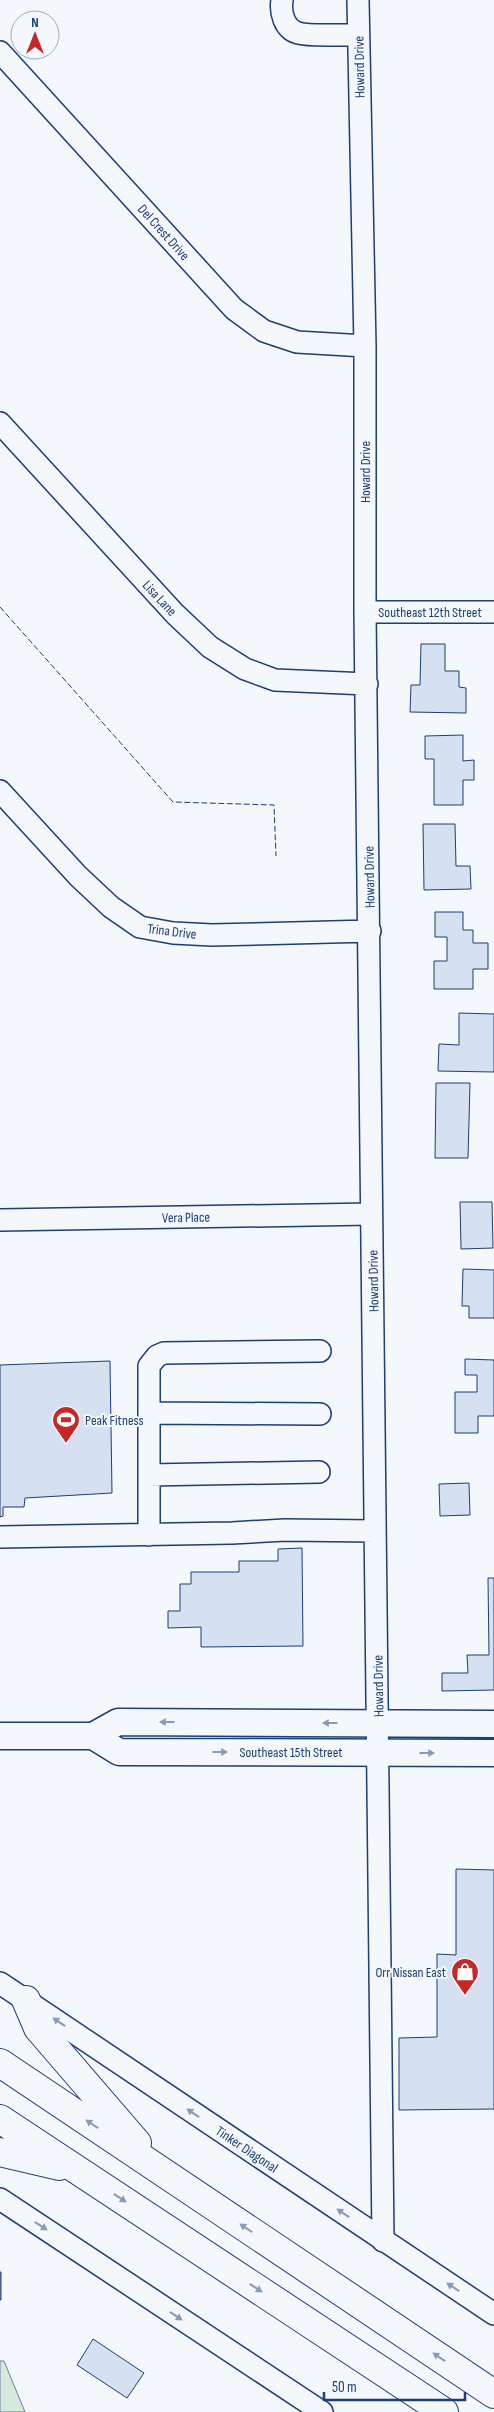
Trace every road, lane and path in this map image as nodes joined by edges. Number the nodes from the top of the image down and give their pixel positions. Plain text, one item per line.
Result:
1 (282, 0) edge
2 (358, 0) edge
3 (358, 35) junction
4 (0, 52) edge
5 (365, 346) junction
6 (0, 423) edge
7 (365, 612) junction
8 (494, 612) edge
9 (367, 684) junction
10 (0, 791) edge
11 (370, 931) junction
12 (372, 1214) junction
13 (0, 1220) edge
14 (320, 1351) dead end
15 (148, 1413) junction
16 (320, 1414) dead end
17 (319, 1472) dead end
18 (148, 1475) junction
19 (375, 1530) junction
20 (148, 1535) junction
21 (0, 1537) edge
22 (378, 1724) junction
23 (494, 1724) edge
24 (0, 1736) edge
25 (93, 1736) junction
26 (378, 1753) junction
27 (494, 1753) edge
28 (0, 1983) edge
29 (26, 2000) junction
30 (0, 2063) edge
31 (0, 2119) edge
32 (0, 2152) edge
33 (161, 2171) junction
34 (80, 2172) junction
35 (0, 2199) edge
36 (383, 2241) junction
37 (494, 2314) edge
38 (494, 2394) edge
39 (322, 2412) edge
40 (444, 2412) edge

1 - 3 street
2 - 3 street, Howard Drive
3 - 5 street, Howard Drive
4 - 5 street, Del Crest Drive
5 - 7 street, Howard Drive
6 - 9 street, Lisa Lane
7 - 8 street, Southeast 12th Street
7 - 9 street, Howard Drive
9 - 11 street, Howard Drive
10 - 11 street, Trina Drive
11 - 12 street, Howard Drive
12 - 13 street, Vera Place
12 - 19 street, Howard Drive
14 - 15 street
15 - 16 street
15 - 18 street
17 - 18 street
18 - 20 street
19 - 20 street
19 - 22 street, Howard Drive
20 - 21 street
22 - 23 main road, Southeast 15th Street
22 -> 25 main road, Southeast 15th Street
22 - 26 street, Howard Drive
24 - 25 main road, Southeast 15th Street
25 -> 26 main road, Southeast 15th Street
26 -> 27 main road, Southeast 15th Street
26 - 36 street, Howard Drive
28 - 29 street, Tinker Diagonal
29 - 33 highway
36 -> 29 street, Tinker Diagonal
33 -> 30 highway
31 - 34 highway
32 - 34 highway
38 -> 33 highway
34 -> 40 highway
35 -> 39 street
37 -> 36 street, Tinker Diagonal

